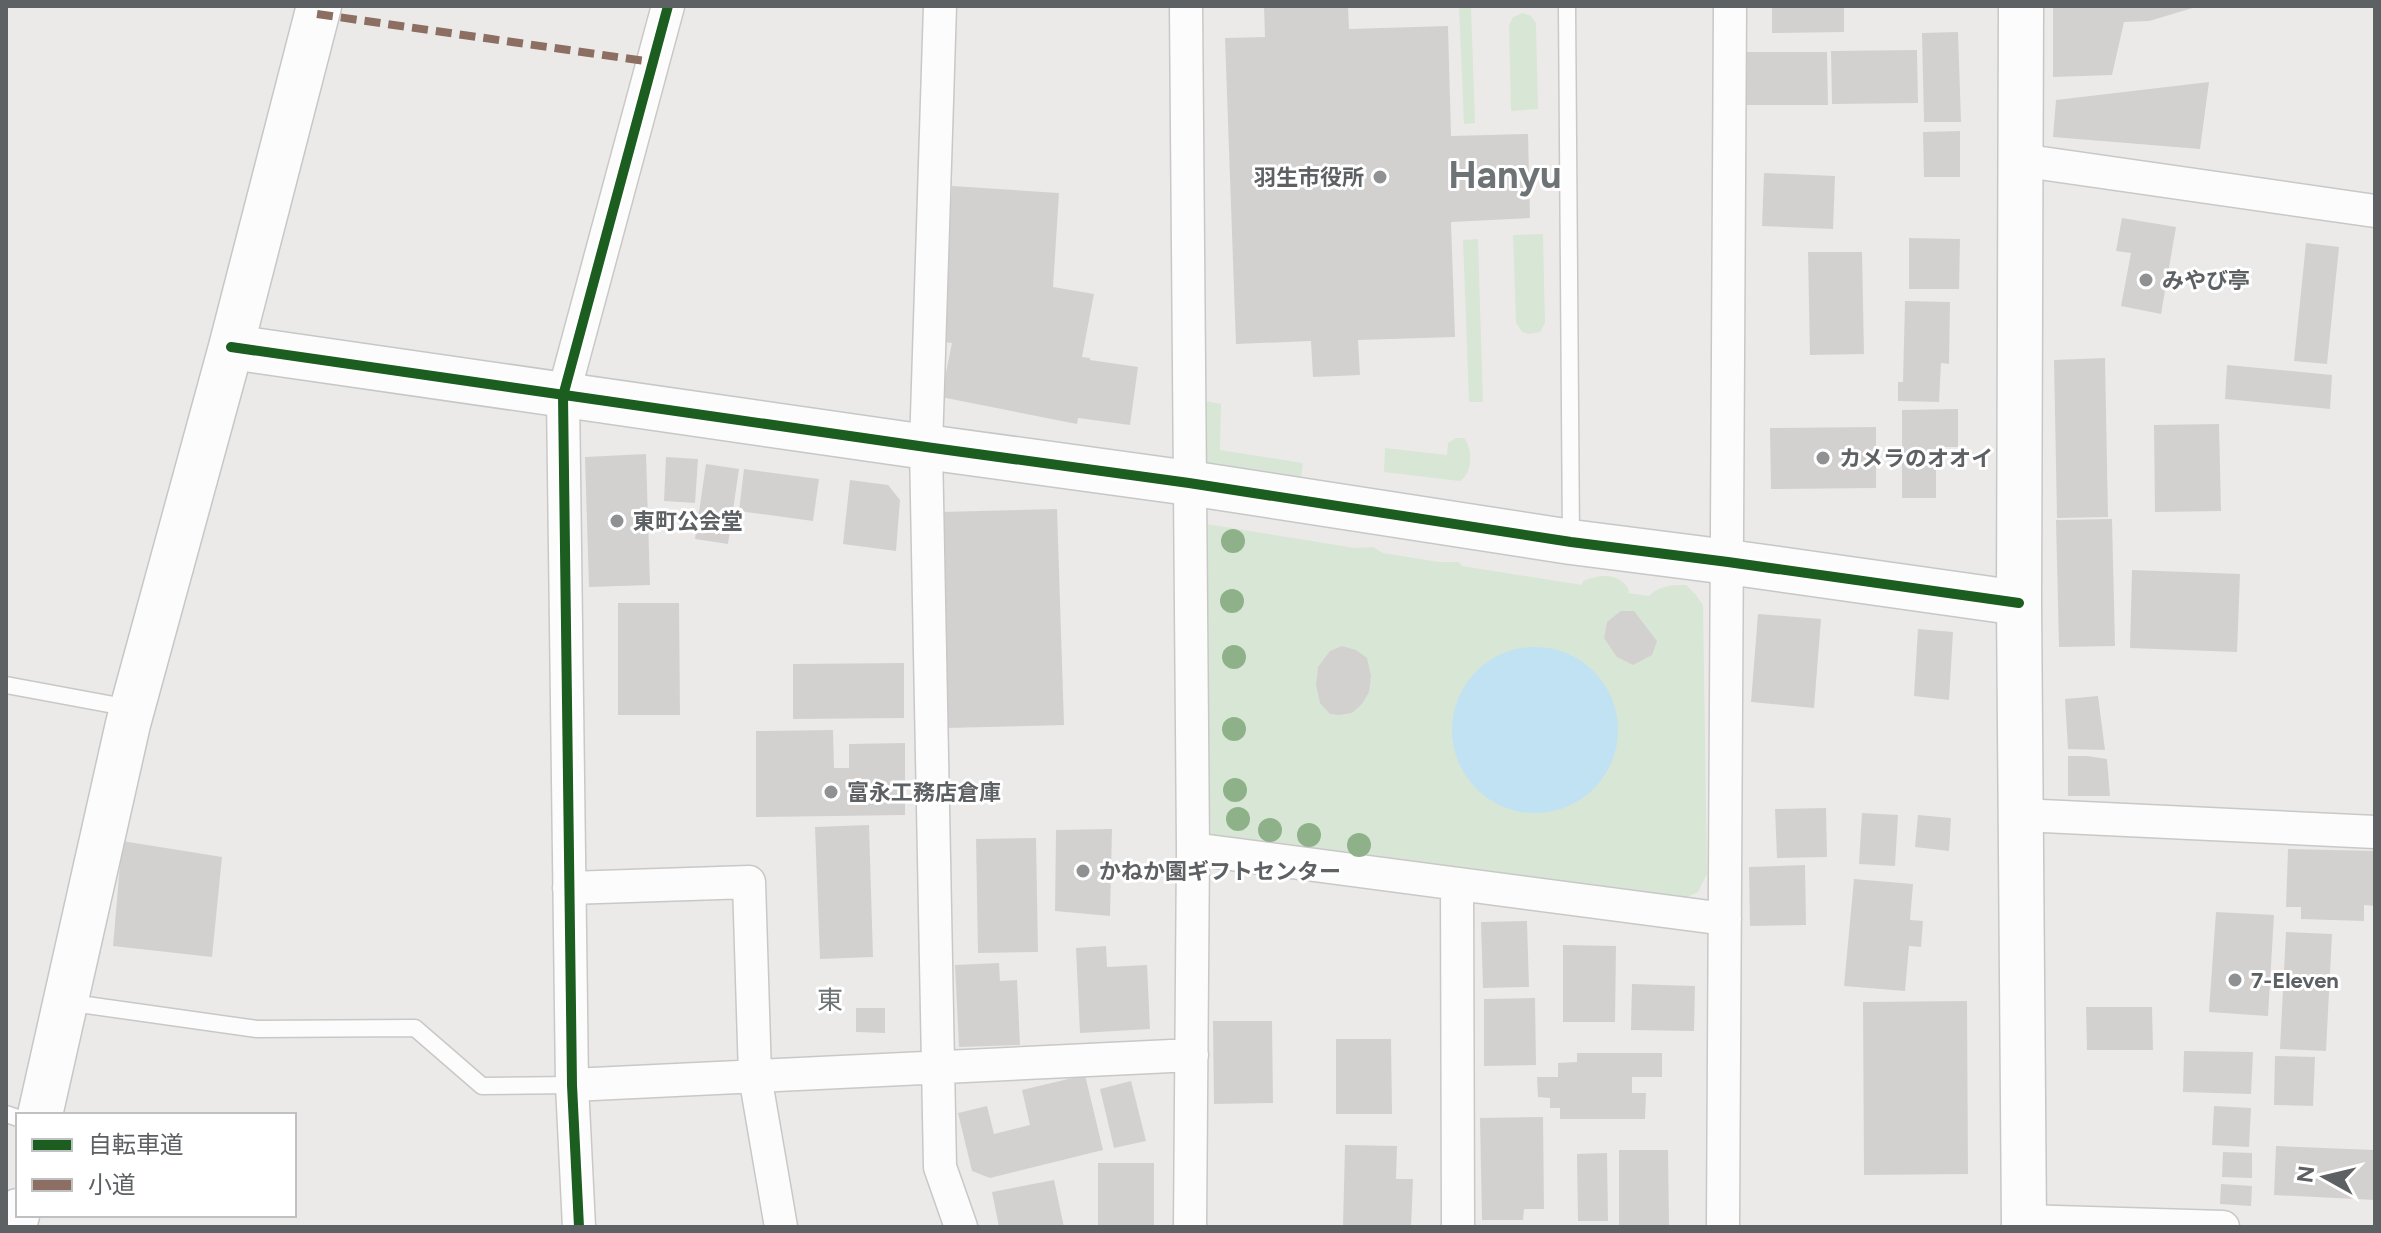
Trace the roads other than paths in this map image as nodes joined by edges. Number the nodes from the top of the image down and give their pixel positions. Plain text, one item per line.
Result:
1 (319, 6) edge
2 (668, 6) edge
3 (940, 6) edge
4 (1186, 6) edge
5 (1567, 6) edge
6 (1730, 6) edge
7 (2021, 6) edge
8 (2020, 160) junction
9 (2375, 211) edge
10 (231, 347) junction
11 (563, 396) junction
12 (926, 447) junction
13 (1189, 483) junction
14 (1571, 542) junction
15 (1728, 562) junction
16 (2019, 603) junction
17 (6, 685) edge
18 (133, 708) junction
19 (2021, 815) junction
20 (2375, 832) edge
21 (1193, 849) junction
22 (1457, 884) junction
23 (569, 888) junction
24 (1725, 919) junction
25 (65, 1002) junction
26 (1192, 1055) junction
27 (937, 1068) junction
28 (755, 1076) junction
29 (572, 1085) junction
30 (40, 1113) edge
31 (2024, 1224) edge
32 (579, 1227) edge
33 (781, 1227) edge
34 (961, 1227) edge
35 (1190, 1227) edge
36 (1458, 1227) edge
37 (1723, 1227) edge
38 (2223, 1227) edge

1 - 10 street
2 - 11 street
3 - 12 street
4 - 13 street
5 - 14 lane
6 - 15 street
7 - 8 street
8 - 9 street
8 - 16 street
10 - 11 street
10 - 18 street
11 - 12 street
11 - 23 street
12 - 13 street
12 - 27 street
13 - 14 street
13 - 21 street
14 - 15 street
15 - 16 street
15 - 24 street
16 - 19 street
17 - 18 lane
18 - 25 street
19 - 20 street
19 - 31 street
21 - 22 street
21 - 26 street
22 - 24 street
22 - 36 street
23 - 28 street
23 - 29 street
24 - 37 street
25 - 29 lane
25 - 30 street
26 - 27 street
26 - 35 street
27 - 28 street
27 - 34 street
28 - 29 street
28 - 33 street
29 - 32 street
31 - 38 street

